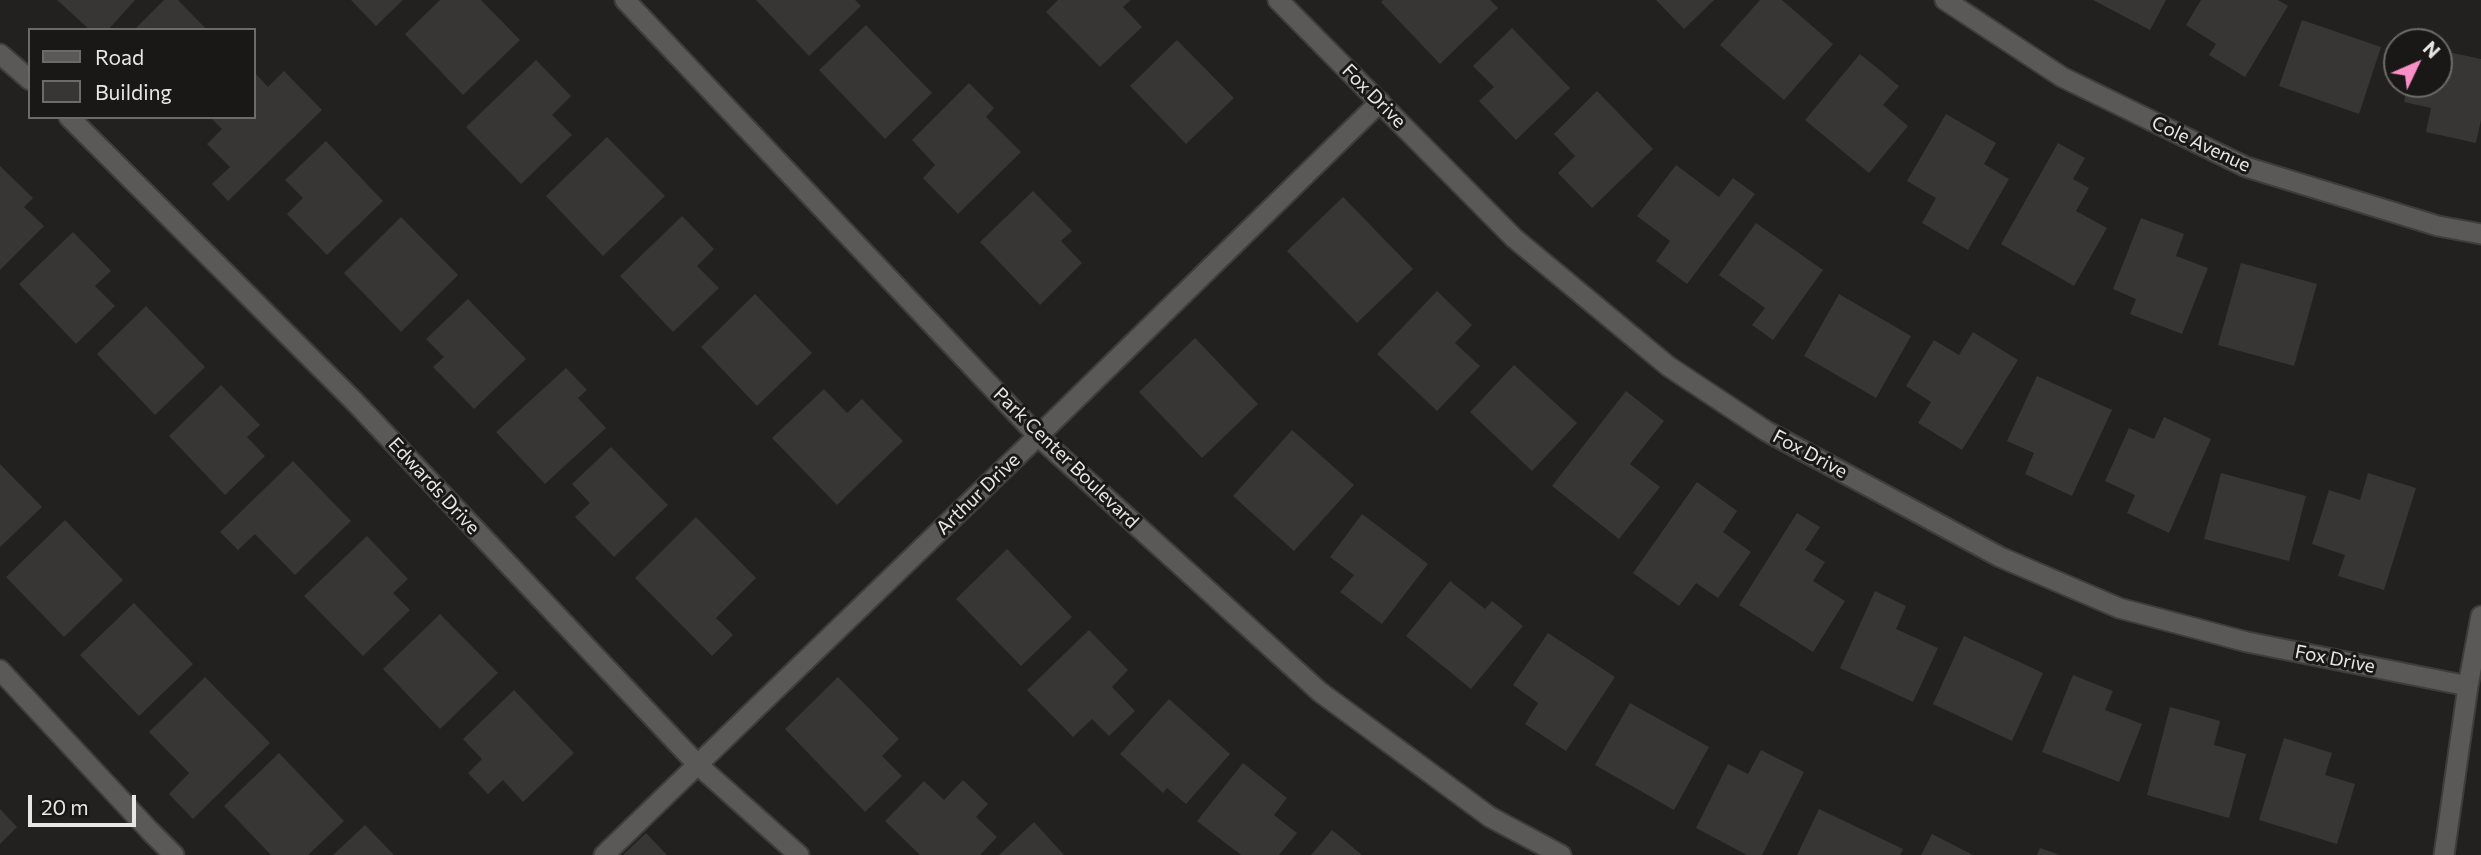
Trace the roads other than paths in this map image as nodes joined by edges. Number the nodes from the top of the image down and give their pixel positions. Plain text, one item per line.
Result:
1 (625, 0) edge
2 (1278, 0) edge
3 (1945, 0) edge
4 (0, 54) edge
5 (28, 78) edge
6 (1380, 102) junction
7 (71, 119) edge
8 (2481, 234) edge
9 (1038, 436) junction
10 (2481, 617) edge
11 (0, 670) edge
12 (2468, 686) junction
13 (698, 765) junction
14 (174, 855) edge
15 (604, 855) edge
16 (799, 855) edge
17 (1561, 855) edge
18 (2444, 855) edge

1 - 9 street, Park Center Boulevard
2 - 6 street, Fox Drive
3 - 8 street, Cole Avenue
4 - 5 street
6 - 9 street, Arthur Drive
6 - 12 street, Fox Drive
7 - 13 street, Edwards Drive
9 - 13 street, Arthur Drive
9 - 17 street, Park Center Boulevard
10 - 12 street
11 - 14 street
12 - 18 street
13 - 15 street, Arthur Drive
13 - 16 street, Edwards Drive

